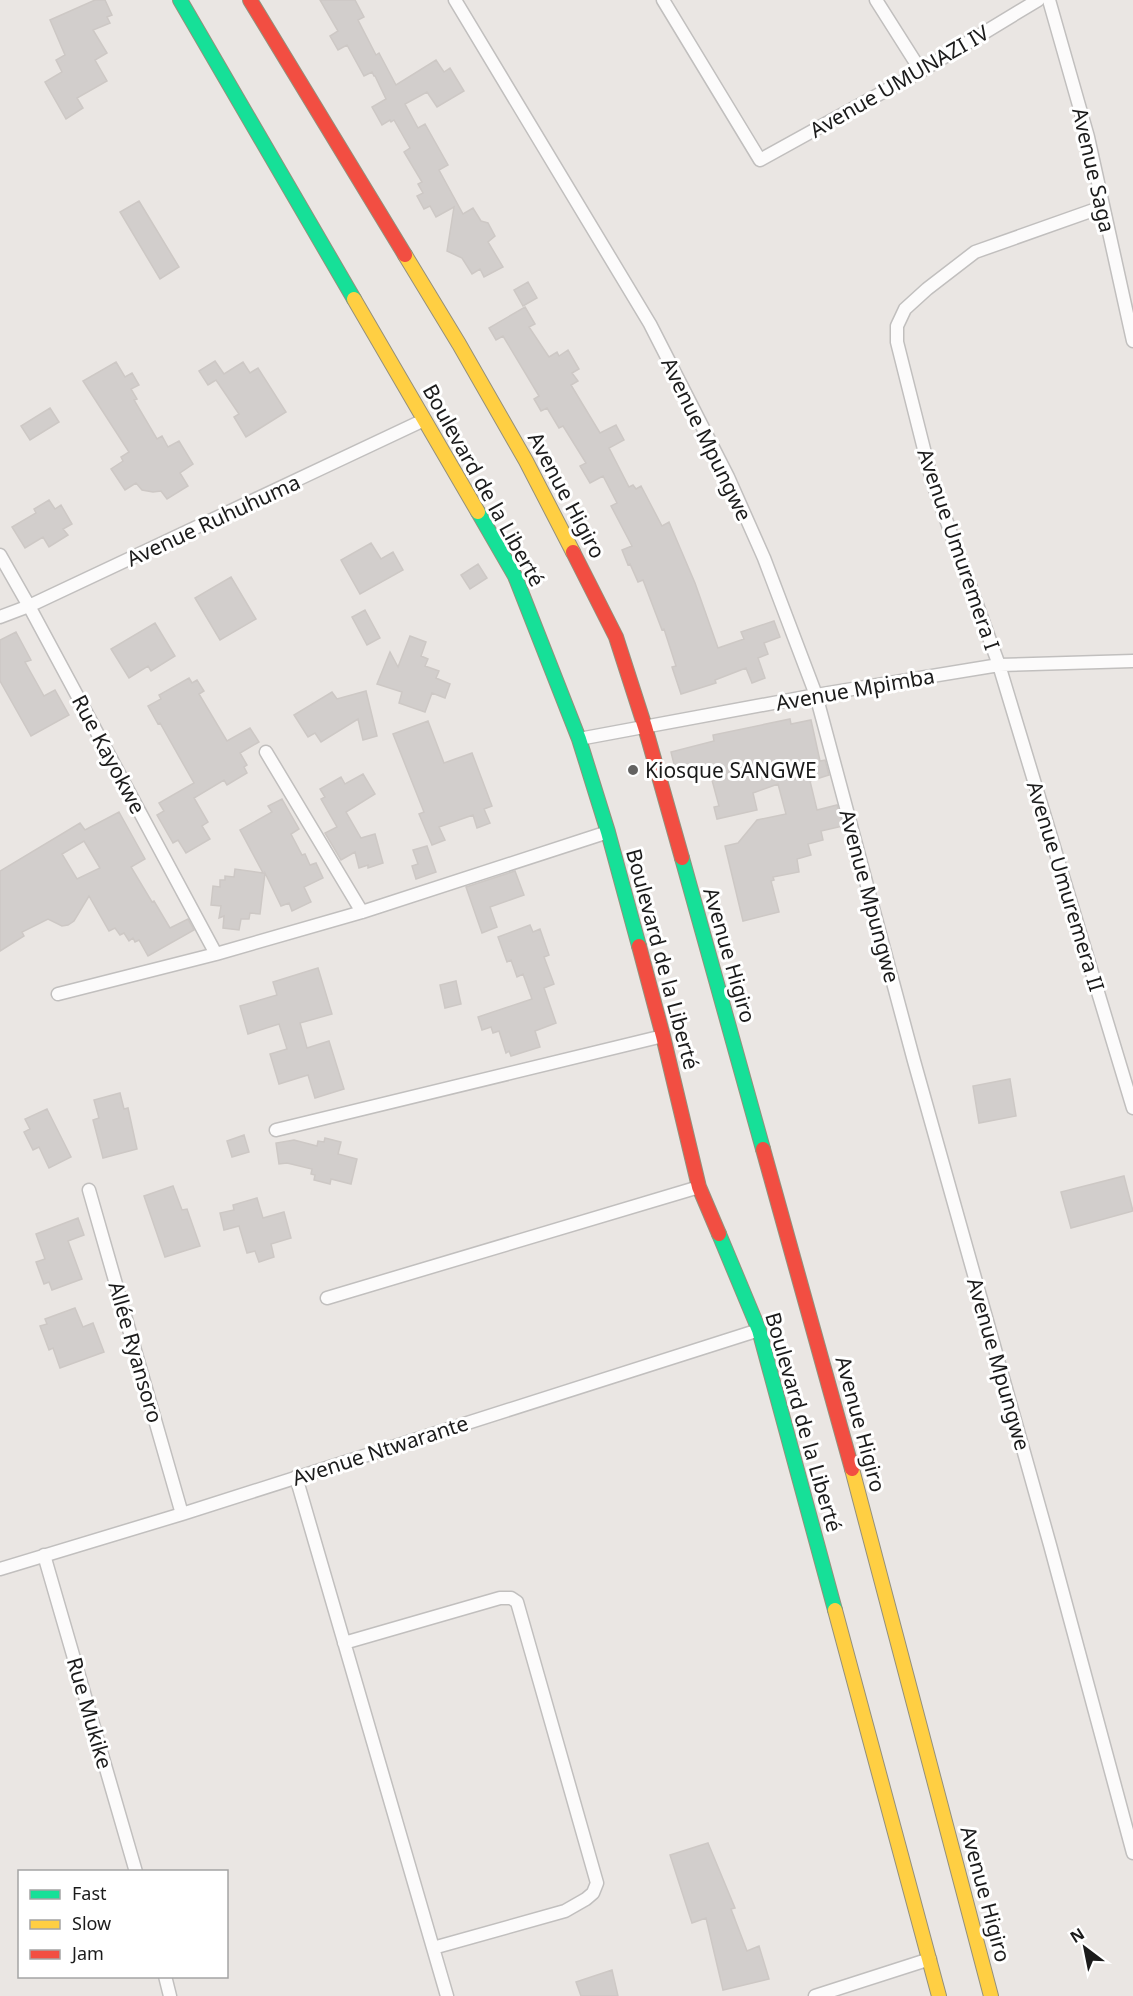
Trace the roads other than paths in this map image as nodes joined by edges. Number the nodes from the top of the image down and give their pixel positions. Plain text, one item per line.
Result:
1 (180, 0) edge
2 (250, 0) edge
3 (455, 0) edge
4 (663, 0) edge
5 (876, 0) edge
6 (1038, 0) edge
7 (1049, 0) edge
8 (921, 71) junction
9 (1102, 207) junction
10 (1133, 341) edge
11 (424, 420) junction
12 (0, 555) edge
13 (29, 606) junction
14 (0, 617) edge
15 (1133, 661) edge
16 (999, 665) junction
17 (816, 695) junction
18 (645, 727) junction
19 (579, 739) junction
20 (266, 752) dead end
21 (608, 832) junction
22 (362, 912) junction
23 (216, 954) junction
24 (58, 994) dead end
25 (663, 1036) junction
26 (1133, 1107) edge
27 (276, 1130) dead end
28 (699, 1187) junction
29 (89, 1190) dead end
30 (327, 1298) dead end
31 (759, 1330) junction
32 (297, 1477) junction
33 (182, 1514) junction
34 (44, 1555) junction
35 (0, 1569) edge
36 (344, 1643) junction
37 (1133, 1853) edge
38 (135, 1870) edge
39 (433, 1948) junction
40 (930, 1959) junction
41 (165, 1978) edge
42 (170, 1996) edge
43 (447, 1996) edge
44 (815, 1996) edge
45 (939, 1996) edge
46 (991, 1996) edge

1 - 11 main road, Boulevard de la Liberté
2 - 18 main road, Avenue Higiro
3 - 17 street, Avenue Mpungwe
4 - 8 street, Avenue UMUNAZI IV
5 - 8 street
6 - 8 street, Avenue UMUNAZI IV
7 - 9 street, Avenue Saga
9 - 10 street, Avenue Saga
9 - 16 street, Avenue Umuremera I
11 - 13 street, Avenue Ruhuhuma
11 - 19 main road, Boulevard de la Liberté
12 - 13 street, Rue Kayokwe
13 - 14 street, Avenue Ruhuhuma
13 - 23 street, Rue Kayokwe
15 - 16 street, Avenue Mpimba
16 - 17 street, Avenue Mpimba
16 - 26 street, Avenue Umuremera II
17 - 18 street, Avenue Mpimba
17 - 37 street, Avenue Mpungwe
18 - 19 street, Avenue Mpimba
18 - 46 main road, Avenue Higiro
19 - 21 main road, Boulevard de la Liberté
20 - 22 street
21 - 22 street
21 - 25 main road, Boulevard de la Liberté
22 - 23 street
23 - 24 street
25 - 27 street
25 - 28 main road, Boulevard de la Liberté
28 - 30 street
28 - 31 main road, Boulevard de la Liberté
29 - 33 street, Allée Ryansoro
31 - 32 street, Avenue Ntwarante
31 - 40 main road, Boulevard de la Liberté
32 - 33 street, Avenue Ntwarante
32 - 36 street
33 - 34 street, Avenue Ntwarante
34 - 35 street, Avenue Ntwarante
34 - 38 street, Rue Mukike
36 - 39 street
36 - 39 street
39 - 43 street
40 - 44 street
40 - 45 main road, Boulevard de la Liberté
41 - 42 street

